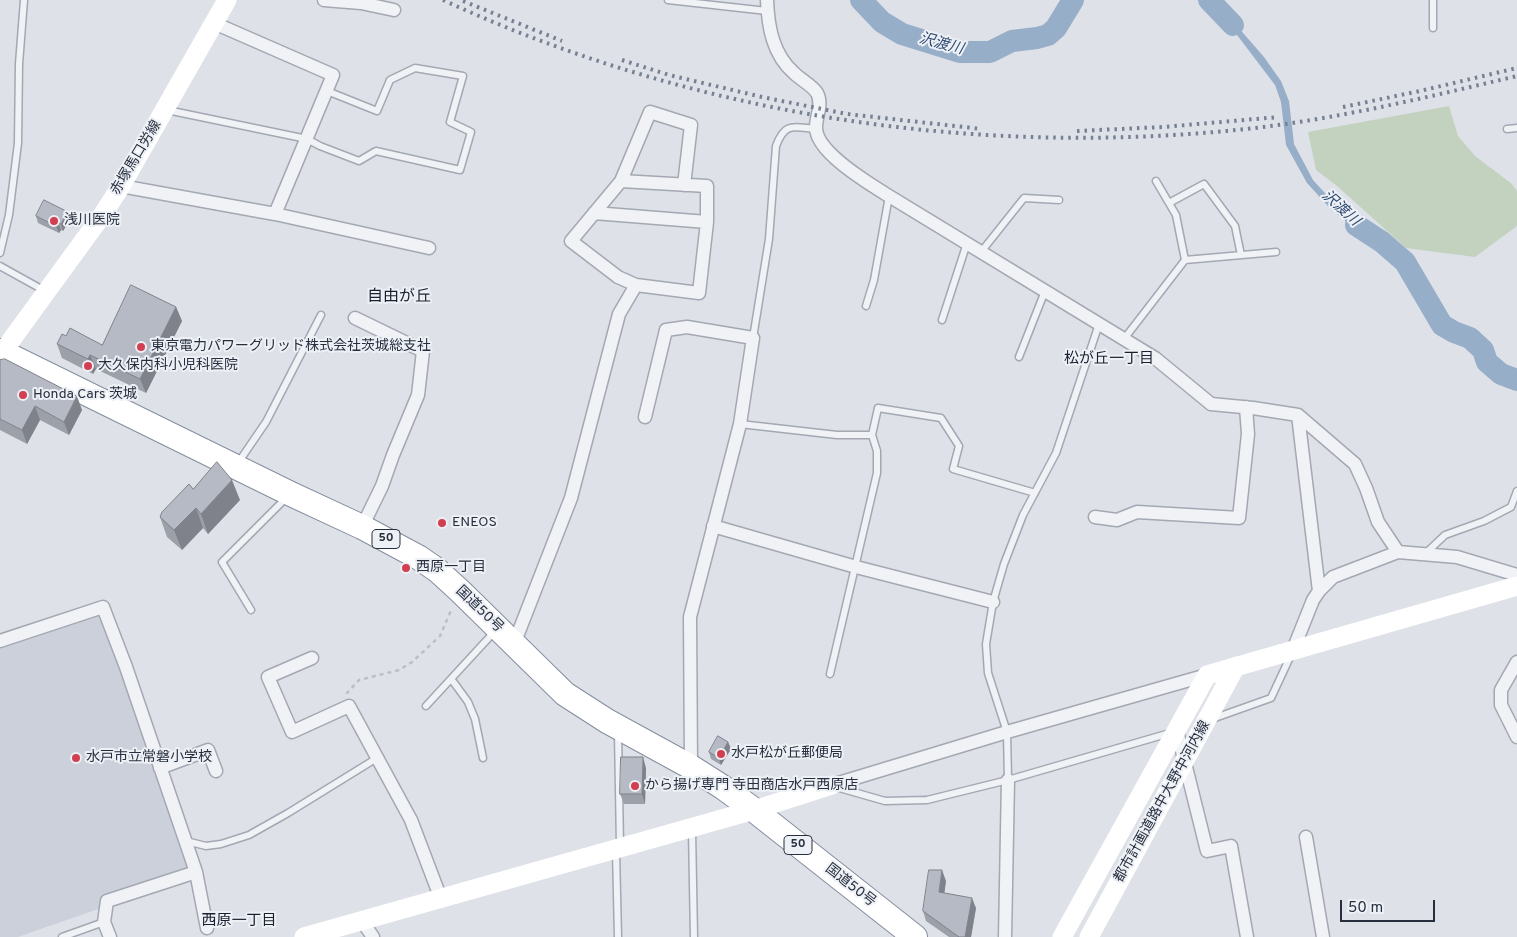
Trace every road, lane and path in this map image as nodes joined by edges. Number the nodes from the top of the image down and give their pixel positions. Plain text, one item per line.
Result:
1 (24, 0) edge
2 (228, 0) edge
3 (324, 0) edge
4 (668, 0) edge
5 (1433, 0) edge
6 (767, 5) edge
7 (394, 10) dead end
8 (214, 23) junction
9 (1433, 28) dead end
10 (327, 91) junction
11 (166, 110) junction
12 (1517, 128) edge
13 (815, 129) junction
14 (1507, 129) dead end
15 (307, 138) junction
16 (621, 181) junction
17 (1156, 181) dead end
18 (684, 185) junction
19 (121, 186) junction
20 (889, 196) junction
21 (1059, 200) dead end
22 (1170, 203) junction
23 (594, 213) junction
24 (275, 214) junction
25 (707, 222) junction
26 (967, 243) junction
27 (429, 248) dead end
28 (981, 252) junction
29 (1276, 252) dead end
30 (0, 253) edge
31 (1241, 255) junction
32 (1185, 260) junction
33 (0, 266) edge
34 (636, 285) junction
35 (1045, 291) junction
36 (47, 292) junction
37 (866, 306) dead end
38 (321, 315) dead end
39 (355, 318) dead end
40 (942, 320) dead end
41 (1099, 324) junction
42 (753, 338) junction
43 (1124, 340) junction
44 (1, 354) edge
45 (1019, 357) dead end
46 (1246, 407) junction
47 (1298, 415) junction
48 (645, 417) dead end
49 (740, 424) junction
50 (872, 435) junction
51 (236, 466) junction
52 (1517, 491) edge
53 (1035, 493) junction
54 (291, 494) junction
55 (1095, 518) dead end
56 (713, 526) junction
57 (362, 527) junction
58 (1398, 552) junction
59 (1426, 553) junction
60 (856, 567) junction
61 (1517, 575) edge
62 (1517, 586) edge
63 (1318, 592) junction
64 (993, 602) junction
65 (454, 603) dead end
66 (252, 610) dead end
67 (506, 636) junction
68 (0, 641) edge
69 (1293, 650) junction
70 (312, 658) dead end
71 (1517, 662) edge
72 (1236, 666) junction
73 (830, 674) dead end
74 (1207, 675) junction
75 (452, 680) junction
76 (349, 706) junction
77 (426, 706) dead end
78 (618, 728) junction
79 (1188, 728) junction
80 (1007, 732) junction
81 (1517, 737) edge
82 (377, 758) junction
83 (483, 758) dead end
84 (1185, 762) junction
85 (692, 767) junction
86 (160, 768) junction
87 (216, 771) dead end
88 (1008, 780) junction
89 (832, 786) junction
90 (754, 810) junction
91 (692, 827) junction
92 (1306, 837) dead end
93 (185, 841) junction
94 (618, 847) junction
95 (196, 872) junction
96 (441, 899) junction
97 (362, 921) junction
98 (104, 922) junction
99 (207, 928) dead end
100 (908, 934) edge
101 (62, 937) edge
102 (110, 937) edge
103 (304, 937) edge
104 (373, 937) edge
105 (618, 937) edge
106 (694, 937) edge
107 (1005, 937) edge
108 (1062, 937) edge
109 (1089, 937) edge
110 (1247, 937) edge
111 (1323, 937) edge

1 - 30 lane
2 - 8 street, 赤塚馬口労線
3 - 7 street
4 - 6 lane
5 - 9 lane
6 - 13 street
8 - 10 street
8 - 11 street, 赤塚馬口労線
10 - 15 street
10 - 15 lane
11 - 15 lane
11 - 19 street, 赤塚馬口労線
12 - 14 lane
13 - 20 street
13 - 42 lane
15 - 24 street
16 - 18 street
16 - 18 street
16 - 23 street
17 - 22 lane
18 - 25 street
19 - 24 street
19 - 36 street, 赤塚馬口労線
20 - 26 street
20 - 37 lane
21 - 28 lane
22 - 31 lane
22 - 32 lane
23 - 25 street
23 - 34 street
24 - 27 street
25 - 34 street
26 - 28 street
26 - 40 lane
28 - 35 street
29 - 31 lane
31 - 32 lane
32 - 43 lane
33 - 36 lane
34 - 67 street
35 - 41 street
35 - 45 lane
36 - 44 street, 赤塚馬口労線
38 - 51 lane
39 - 57 street
41 - 43 street
41 - 53 lane
42 - 48 street
42 - 49 street
43 - 46 street
44 - 51 highway, 国道50号 / 50
46 - 47 street
46 - 55 street
47 - 58 street
47 - 63 street
49 - 50 lane
49 - 56 street
50 - 53 lane
50 - 60 lane
51 - 54 highway, 国道50号 / 50
52 - 59 lane
53 - 64 lane
54 - 57 highway, 国道50号 / 50
54 - 66 lane
56 - 60 street
56 - 85 street
57 - 67 highway, 国道50号 / 50
58 - 59 street
58 - 63 street
59 - 61 street
60 - 64 street
60 - 73 lane
62 - 69 street
63 - 69 street
64 - 80 lane
65 - 76 path
67 - 75 lane
67 - 78 highway, 国道50号 / 50
68 - 86 street
69 - 72 street
69 - 79 lane
70 - 76 street
71 - 81 street
72 - 74 street
72 - 79 street, 都市計画道路中大野中河内線
74 - 79 street, 都市計画道路中大野中河内線
74 - 80 street
75 - 77 lane
75 - 83 lane
76 - 82 street
78 - 85 highway, 国道50号 / 50
78 - 94 lane
79 - 84 street, 都市計画道路中大野中河内線
79 - 84 street
79 - 88 lane
79 - 108 street, 都市計画道路中大野中河内線
80 - 88 lane
80 - 89 street
82 - 93 lane
82 - 96 street
84 - 109 street, 都市計画道路中大野中河内線
84 - 110 street
85 - 90 highway, 国道50号 / 50
86 - 87 street
86 - 93 street
88 - 89 lane
88 - 107 street
89 - 90 street
90 - 91 street
90 - 100 highway, 国道50号 / 50
91 - 94 street
91 - 106 lane
92 - 111 street
93 - 95 street
94 - 96 street
94 - 105 lane
95 - 98 street
95 - 99 street
96 - 97 street
97 - 103 street
97 - 104 street
98 - 101 lane
98 - 102 street

